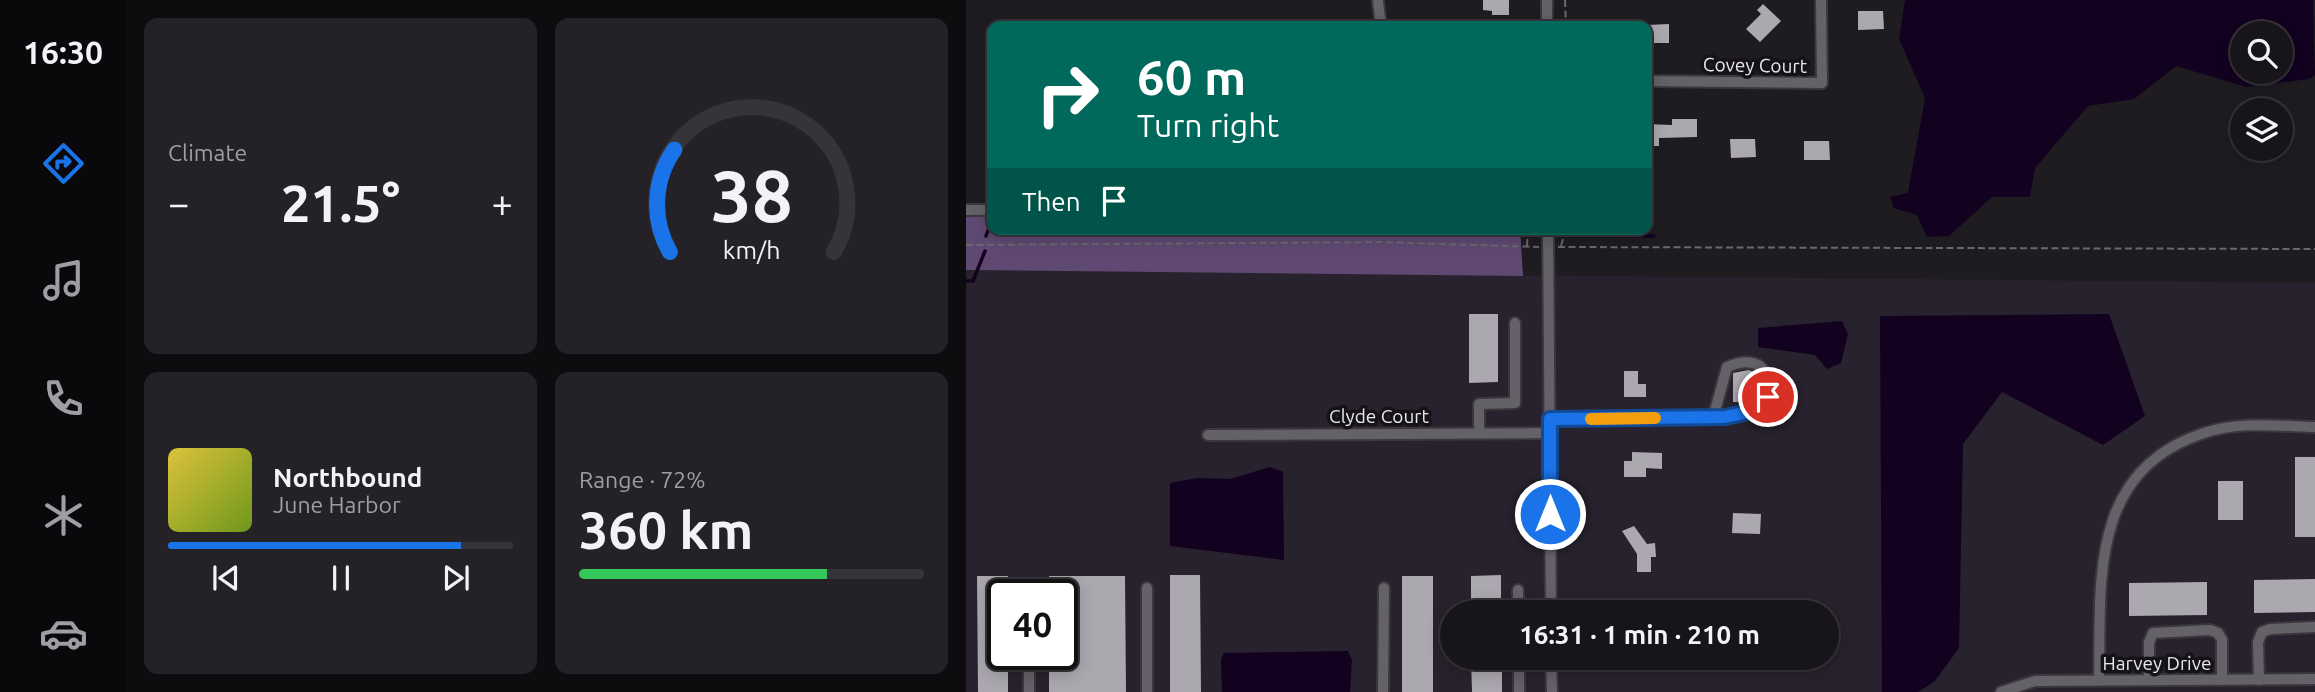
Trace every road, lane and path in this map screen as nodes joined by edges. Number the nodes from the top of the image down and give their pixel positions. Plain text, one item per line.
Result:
1 (1547, 0) edge
2 (1565, 0) edge
3 (1821, 0) edge
4 (1378, 2) edge
5 (1380, 21) edge
6 (1548, 21) edge
7 (1566, 21) edge
8 (1652, 81) edge
9 (966, 210) edge
10 (987, 210) edge
11 (1528, 235) edge
12 (1548, 235) edge
13 (1564, 235) edge
14 (966, 245) edge
15 (1527, 247) junction
16 (1538, 247) dead end
17 (1554, 247) dead end
18 (1561, 247) junction
19 (2315, 248) edge
20 (1515, 323) dead end
21 (1713, 418) junction
22 (1550, 419) junction
23 (2315, 427) edge
24 (1479, 433) junction
25 (1550, 433) junction
26 (1208, 435) dead end
27 (1147, 588) dead end
28 (1384, 588) dead end
29 (1518, 590) dead end
30 (1518, 600) edge
31 (1551, 600) edge
32 (2315, 627) edge
33 (1028, 670) edge
34 (1518, 670) edge
35 (1551, 670) edge
36 (2099, 680) junction
37 (2149, 680) junction
38 (2222, 680) junction
39 (2259, 680) junction
40 (2315, 680) edge
41 (2047, 687) edge
42 (1029, 692) edge
43 (1147, 692) edge
44 (1383, 692) edge
45 (1519, 692) edge
46 (1552, 692) edge
47 (2001, 692) edge

1 - 6 street
2 - 7 path
3 - 8 street, Covey Court
4 - 5 street
9 - 10 street
11 - 15 path
12 - 22 street
13 - 18 path
14 - 15 path
15 - 16 path
17 - 18 path
18 - 19 path
20 - 24 street
21 - 21 street
21 - 22 street
22 - 25 street
23 - 36 street
24 - 25 street, Clyde Court
24 - 26 street, Clyde Court
25 - 31 street
27 - 43 street
28 - 44 street
29 - 30 street
32 - 39 street
33 - 42 street
34 - 45 street
35 - 46 street
36 - 37 street, Harvey Drive
36 - 41 street, Harvey Drive
37 - 38 street, Harvey Drive
37 - 38 street
38 - 39 street, Harvey Drive
39 - 40 street, Harvey Drive
41 - 47 street, Harvey Drive

